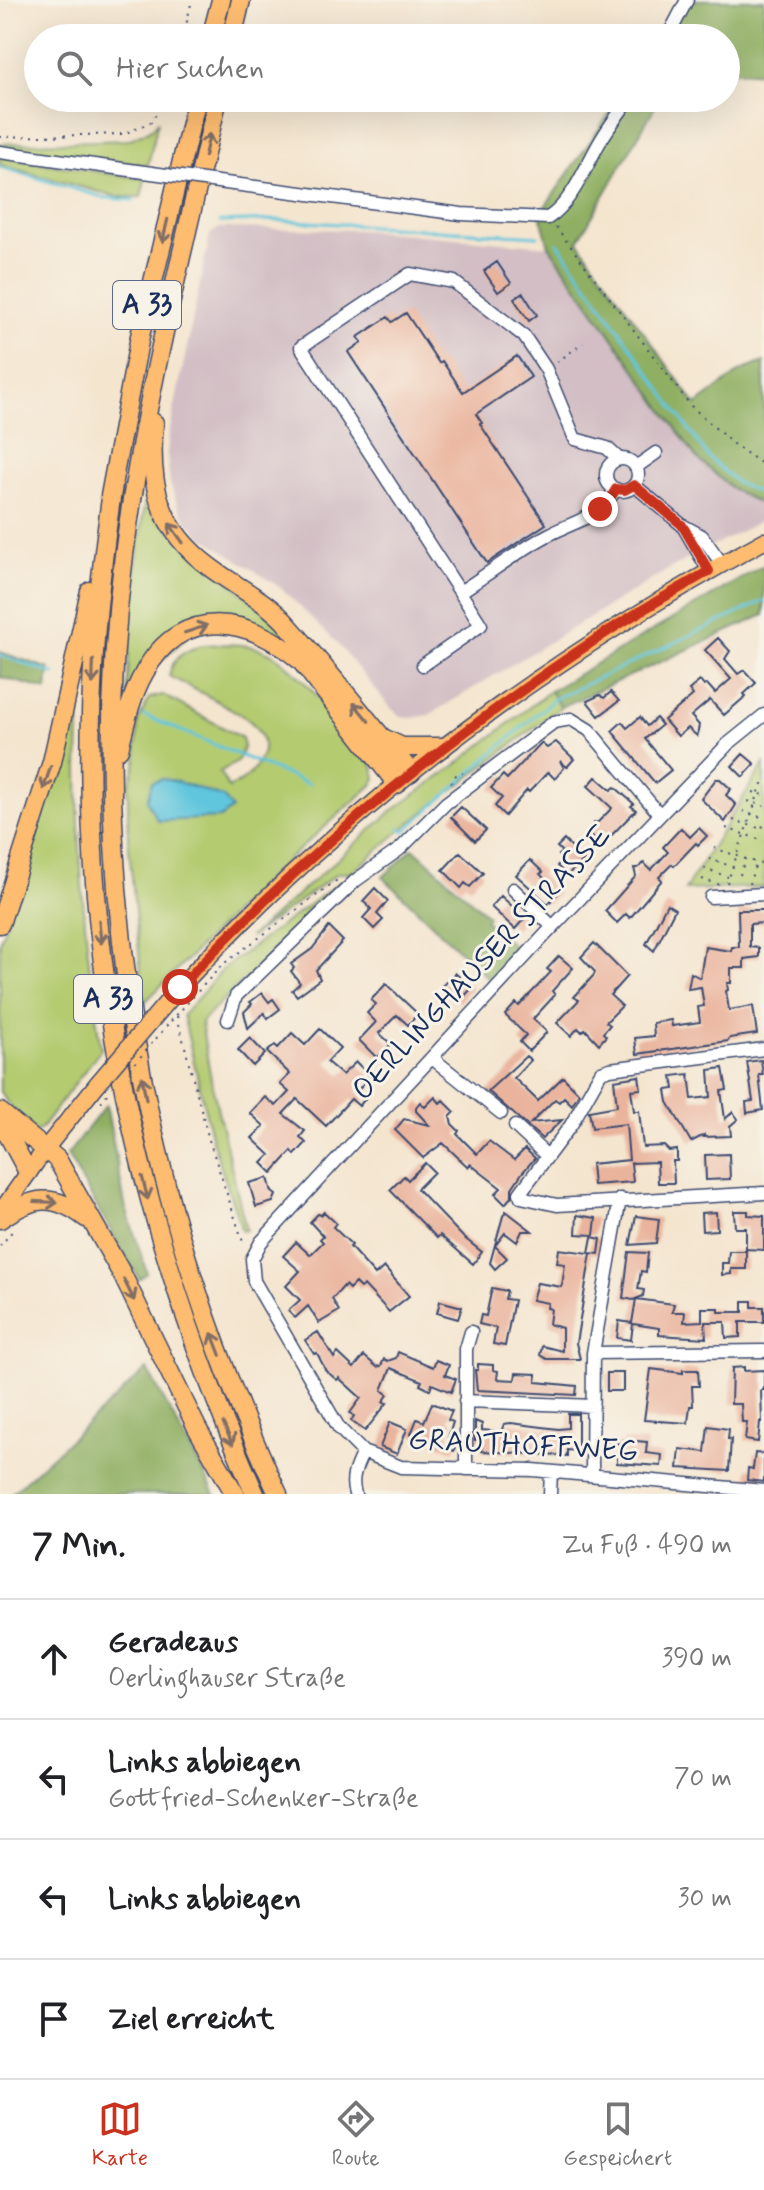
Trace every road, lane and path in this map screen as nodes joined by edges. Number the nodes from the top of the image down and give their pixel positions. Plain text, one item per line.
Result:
1 (192, 0) edge
2 (221, 0) edge
3 (241, 0) edge
4 (687, 0) edge
5 (186, 24) edge
6 (215, 24) edge
7 (235, 24) edge
8 (674, 24) edge
9 (157, 112) edge
10 (194, 112) edge
11 (215, 112) edge
12 (620, 112) edge
13 (0, 137) edge
14 (0, 152) edge
15 (548, 218) junction
16 (164, 330) junction
17 (583, 343) dead end
18 (546, 369) junction
19 (656, 453) dead end
20 (619, 459) junction
21 (764, 465) edge
22 (636, 467) junction
23 (113, 484) junction
24 (634, 485) junction
25 (616, 489) junction
26 (764, 541) edge
27 (715, 568) junction
28 (460, 592) junction
29 (423, 665) dead end
30 (764, 715) edge
31 (382, 738) junction
32 (443, 747) junction
33 (463, 773) dead end
34 (404, 778) junction
35 (764, 778) edge
36 (453, 786) dead end
37 (112, 788) junction
38 (753, 792) dead end
39 (758, 793) junction
40 (764, 795) edge
41 (748, 801) dead end
42 (755, 803) junction
43 (764, 806) edge
44 (743, 811) dead end
45 (751, 814) junction
46 (660, 815) junction
47 (733, 820) dead end
48 (764, 820) edge
49 (747, 824) junction
50 (726, 828) dead end
51 (744, 834) junction
52 (764, 841) edge
53 (714, 848) dead end
54 (736, 855) junction
55 (745, 858) junction
56 (709, 859) dead end
57 (756, 862) junction
58 (764, 865) edge
59 (732, 867) junction
60 (704, 868) dead end
61 (740, 875) dead end
62 (341, 877) dead end
63 (729, 877) junction
64 (702, 879) dead end
65 (749, 885) dead end
66 (513, 889) dead end
67 (764, 894) edge
68 (711, 897) dead end
69 (0, 924) edge
70 (553, 927) junction
71 (177, 1016) junction
72 (228, 1020) dead end
73 (764, 1049) edge
74 (432, 1058) junction
75 (131, 1067) dead end
76 (104, 1087) junction
77 (101, 1102) dead end
78 (0, 1112) edge
79 (501, 1113) dead end
80 (515, 1126) dead end
81 (46, 1148) junction
82 (547, 1156) junction
83 (28, 1172) junction
84 (764, 1193) edge
85 (620, 1199) junction
86 (0, 1216) edge
87 (91, 1222) junction
88 (252, 1259) junction
89 (471, 1332) dead end
90 (764, 1351) edge
91 (593, 1353) junction
92 (465, 1401) junction
93 (593, 1406) junction
94 (363, 1452) junction
95 (466, 1469) junction
96 (551, 1472) junction
97 (592, 1474) junction
98 (764, 1491) edge
99 (235, 1494) edge
100 (255, 1494) edge
101 (278, 1494) edge
102 (355, 1494) edge
103 (550, 1494) edge

1 - 5 path
2 - 6 highway
3 - 7 highway
4 - 8 street
9 - 13 path
10 -> 23 highway, A 33
16 -> 11 highway, A 33
12 - 15 street
14 - 15 street, bridge
15 - 21 path
31 -> 16 highway
16 - 37 highway, A 33
17 - 18 path
18 - 20 street
18 - 28 street
19 - 22 street
20 - 22 street
20 - 25 street
22 - 24 street
23 -> 69 highway
23 -> 100 highway, A 33
24 - 25 street
24 - 27 street
25 - 28 street
26 - 27 main road
27 - 32 main road
28 - 29 street
30 - 46 street, OERLINGHAUSER STRASSE
31 - 32 highway
31 - 34 highway
32 - 34 main road
33 - 36 path
37 -> 34 highway
34 - 76 main road, bridge
35 - 39 path
101 -> 37 highway, A 33
38 - 39 path
39 - 40 path
39 - 42 path
41 - 42 path
42 - 43 path
42 - 45 path
44 - 45 path
45 - 48 path
45 - 49 path
46 - 70 street, OERLINGHAUSER STRASSE
46 - 72 street
47 - 49 path
48 - 49 path
49 - 51 path
50 - 51 path
51 - 52 path
51 - 54 path
53 - 54 path
54 - 55 path
54 - 59 path
55 - 57 path
55 - 61 path
56 - 59 path
57 - 58 path
57 - 65 path
59 - 63 path
60 - 63 path
62 - 71 path
63 - 64 path
66 - 70 street
67 - 68 street
70 - 74 street, OERLINGHAUSER STRASSE
71 - 75 path, bridge
71 - 88 path
73 - 82 street
74 - 79 street
74 - 88 street, OERLINGHAUSER STRASSE
76 - 77 path, bridge
76 - 81 main road
78 - 81 highway
78 - 83 highway
80 - 82 street
81 - 83 main road
81 - 87 highway
82 - 85 street
83 - 86 main road
84 - 85 street
85 - 91 street
86 -> 87 highway
87 -> 99 highway
88 - 94 street, GRAUTHOFFWEG
89 - 92 street
90 - 91 street
91 - 93 street
92 - 93 street
92 - 95 street
93 - 97 street
94 - 95 street, GRAUTHOFFWEG
94 - 102 street
95 - 96 street, GRAUTHOFFWEG
96 - 97 street, GRAUTHOFFWEG
96 - 103 street
97 - 98 street, GRAUTHOFFWEG

